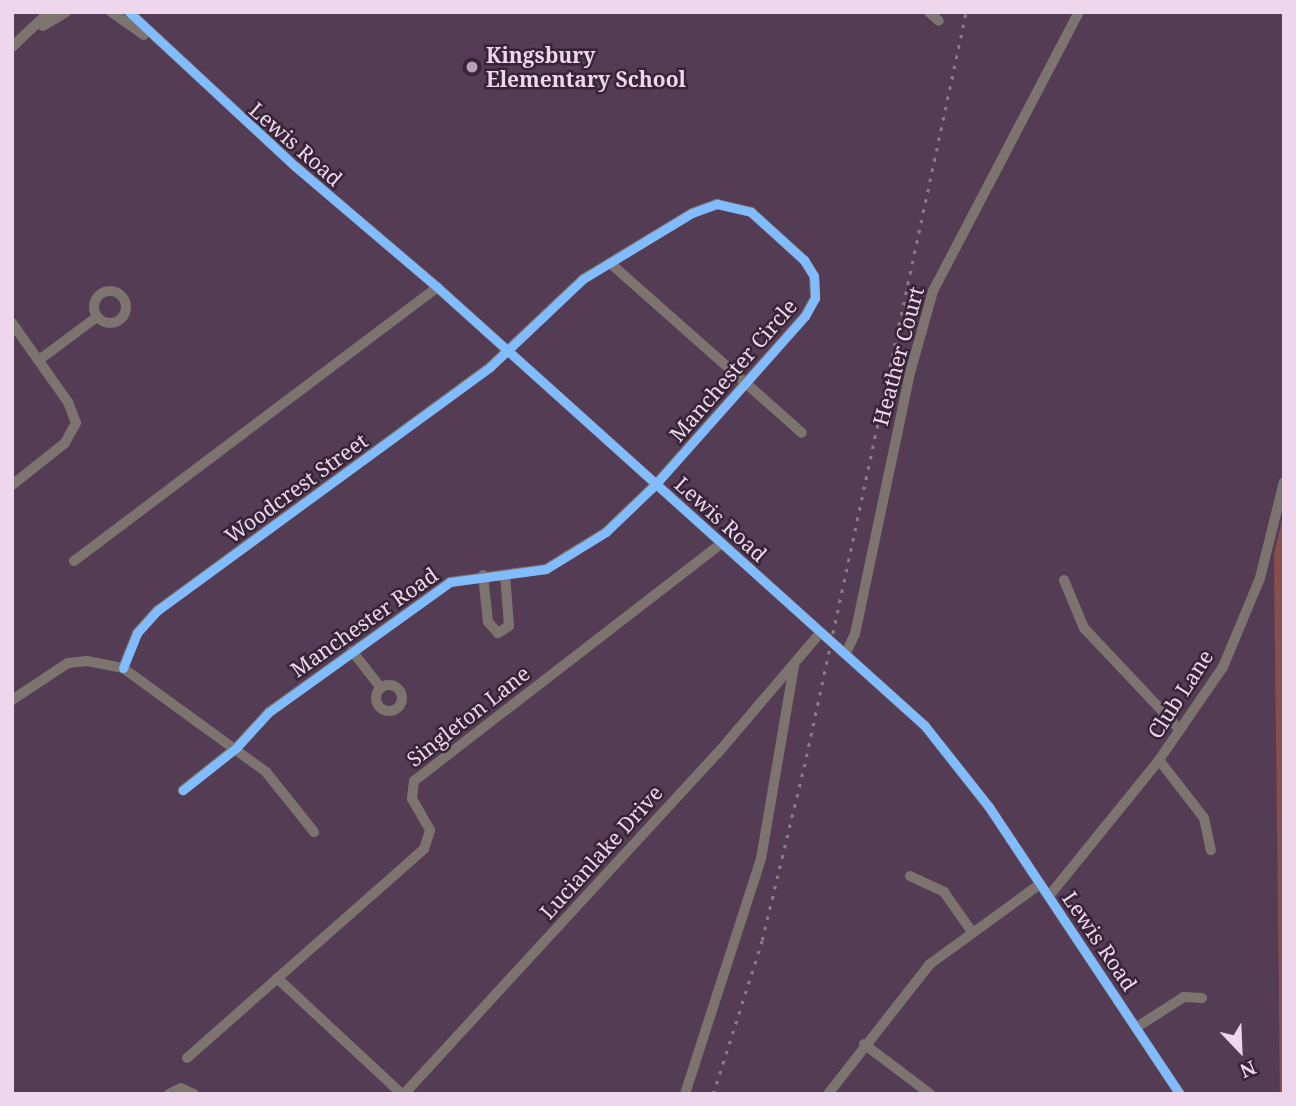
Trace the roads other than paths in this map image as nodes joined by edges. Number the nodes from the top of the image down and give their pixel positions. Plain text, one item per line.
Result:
1 (49, 12) edge
2 (66, 12) edge
3 (111, 12) edge
4 (129, 12) edge
5 (929, 12) edge
6 (1079, 12) edge
7 (939, 21) dead end
8 (23, 38) junction
9 (12, 47) edge
10 (163, 48) junction
11 (610, 263) junction
12 (437, 287) junction
13 (97, 317) dead end
14 (12, 323) edge
15 (508, 350) junction
16 (39, 360) junction
17 (746, 383) junction
18 (802, 433) dead end
19 (1284, 482) edge
20 (656, 484) junction
21 (12, 485) edge
22 (722, 544) junction
23 (74, 561) dead end
24 (505, 574) junction
25 (483, 575) junction
26 (1064, 580) dead end
27 (821, 632) junction
28 (352, 651) junction
29 (846, 653) junction
30 (794, 663) junction
31 (123, 668) junction
32 (381, 688) dead end
33 (12, 700) edge
34 (1181, 730) junction
35 (236, 748) junction
36 (1159, 760) junction
37 (183, 790) dead end
38 (314, 832) dead end
39 (1211, 850) dead end
40 (910, 876) dead end
41 (1040, 884) junction
42 (1049, 897) junction
43 (972, 932) junction
44 (277, 978) junction
45 (1202, 998) dead end
46 (1137, 1027) junction
47 (864, 1044) junction
48 (187, 1058) dead end
49 (169, 1094) edge
50 (194, 1094) edge
51 (403, 1094) edge
52 (685, 1094) edge
53 (828, 1094) edge
54 (930, 1094) edge
55 (1180, 1094) edge

1 - 8 street
2 - 8 street
3 - 10 street, Lewis Road
4 - 10 street, Lewis Road
5 - 7 street
6 - 29 street, Heather Court
8 - 9 street
10 - 12 street, Lewis Road
11 - 15 street, Manchester Circle
11 - 17 street
11 - 17 street, Manchester Circle
12 - 15 street, Lewis Road
12 - 23 street
13 - 16 street
14 - 16 street
15 - 20 street, Lewis Road
15 - 31 street, Woodcrest Street
16 - 21 street
17 - 18 street
17 - 20 street, Manchester Circle
19 - 34 street, Club Lane
20 - 22 street, Lewis Road
20 - 24 street, Manchester Road
22 - 27 street, Lewis Road
22 - 44 street, Singleton Lane
24 - 25 street, Manchester Road
24 - 25 street
25 - 28 street, Manchester Road
26 - 34 street
27 - 29 street, Lewis Road
27 - 30 street, Lucianlake Drive
28 - 32 street
28 - 35 street, Manchester Road
29 - 41 street, Lewis Road
30 - 51 street, Lucianlake Drive
30 - 52 street
31 - 33 street
31 - 35 street
34 - 36 street, Club Lane
35 - 37 street, Manchester Road
35 - 38 street
36 - 39 street
36 - 42 street, Club Lane
40 - 43 street
41 - 42 street, Lewis Road
41 - 43 street
42 - 46 street, Lewis Road
43 - 47 street
44 - 48 street, Singleton Lane
44 - 51 street
45 - 46 street
46 - 55 street, Lewis Road
47 - 53 street
47 - 54 street
49 - 50 street

